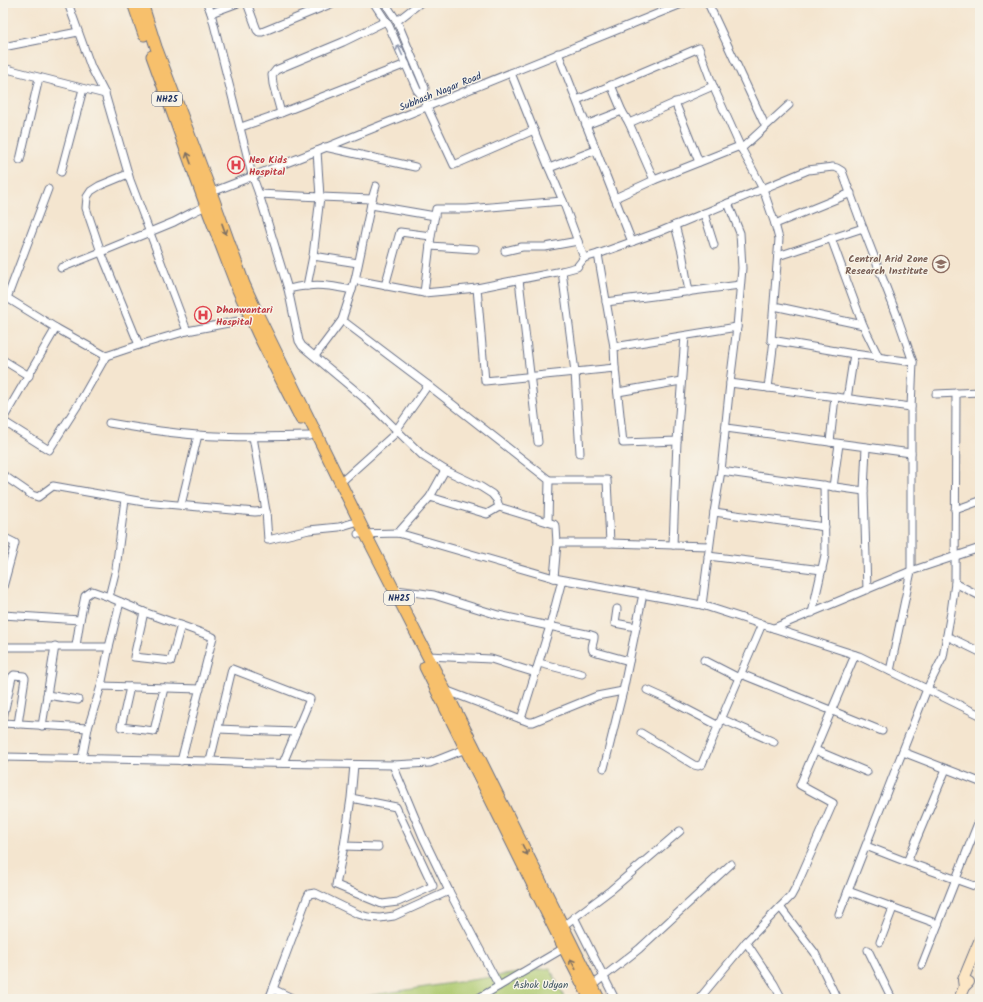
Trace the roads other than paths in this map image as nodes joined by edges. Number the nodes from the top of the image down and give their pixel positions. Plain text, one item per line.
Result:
1 (68, 3) edge
2 (133, 3) edge
3 (142, 3) edge
4 (207, 3) edge
5 (238, 3) edge
6 (247, 3) edge
7 (333, 3) edge
8 (374, 3) edge
9 (385, 3) edge
10 (420, 3) edge
11 (684, 3) edge
12 (708, 3) edge
13 (211, 13) junction
14 (386, 21) junction
15 (397, 21) junction
16 (78, 32) junction
17 (3, 47) edge
18 (558, 53) junction
19 (406, 64) junction
20 (3, 68) edge
21 (511, 73) junction
22 (39, 78) junction
23 (612, 85) junction
24 (713, 86) junction
25 (83, 89) junction
26 (105, 94) junction
27 (423, 97) junction
28 (577, 100) junction
29 (675, 102) junction
30 (789, 105) dead end
31 (426, 107) junction
32 (622, 112) junction
33 (280, 113) junction
34 (763, 121) dead end
35 (629, 123) junction
36 (586, 125) junction
37 (241, 128) junction
38 (534, 130) junction
39 (325, 147) junction
40 (740, 148) junction
41 (596, 150) junction
42 (317, 151) junction
43 (20, 160) dead end
44 (699, 162) junction
45 (415, 167) dead end
46 (549, 168) junction
47 (61, 172) dead end
48 (128, 174) junction
49 (252, 175) junction
50 (654, 180) junction
51 (376, 186) dead end
52 (48, 189) dead end
53 (763, 189) junction
54 (851, 193) junction
55 (206, 194) junction
56 (259, 194) junction
57 (320, 197) junction
58 (615, 198) junction
59 (563, 201) junction
60 (372, 202) junction
61 (728, 203) junction
62 (203, 208) junction
63 (704, 213) junction
64 (435, 216) junction
65 (775, 224) junction
66 (675, 225) junction
67 (863, 228) junction
68 (150, 231) junction
69 (431, 236) junction
70 (831, 238) junction
71 (578, 241) junction
72 (632, 242) junction
73 (714, 245) dead end
74 (430, 246) junction
75 (475, 249) dead end
76 (505, 251) dead end
77 (101, 252) junction
78 (598, 254) junction
79 (314, 256) junction
80 (778, 256) junction
81 (584, 258) junction
82 (358, 263) junction
83 (61, 268) dead end
84 (562, 271) junction
85 (355, 280) junction
86 (519, 280) junction
87 (740, 285) junction
88 (307, 286) junction
89 (385, 286) junction
90 (477, 288) junction
91 (288, 289) junction
92 (352, 290) junction
93 (689, 292) junction
94 (424, 293) junction
95 (5, 296) edge
96 (606, 302) junction
97 (774, 306) junction
98 (255, 318) junction
99 (342, 320) junction
100 (864, 325) junction
101 (737, 327) junction
102 (56, 328) junction
103 (186, 330) junction
104 (685, 336) junction
105 (774, 340) junction
106 (139, 345) junction
107 (614, 347) junction
108 (854, 354) junction
109 (106, 356) junction
110 (315, 356) junction
111 (879, 358) junction
112 (3, 360) edge
113 (913, 362) junction
114 (615, 368) junction
115 (575, 372) junction
116 (29, 376) junction
117 (531, 376) junction
118 (681, 381) junction
119 (730, 383) junction
120 (428, 385) junction
121 (768, 388) junction
122 (618, 392) junction
123 (980, 392) edge
124 (956, 393) junction
125 (936, 394) dead end
126 (835, 397) junction
127 (847, 399) junction
128 (911, 407) junction
129 (3, 420) edge
130 (109, 423) dead end
131 (726, 428) junction
132 (398, 430) junction
133 (198, 435) junction
134 (310, 436) junction
135 (253, 437) junction
136 (677, 441) junction
137 (538, 442) dead end
138 (830, 442) junction
139 (839, 444) junction
140 (866, 447) junction
141 (580, 453) dead end
142 (911, 453) junction
143 (445, 470) junction
144 (721, 471) junction
145 (3, 475) edge
146 (548, 480) junction
147 (340, 483) junction
148 (824, 485) junction
149 (833, 486) junction
150 (864, 491) junction
151 (430, 497) junction
152 (125, 499) junction
153 (980, 501) edge
154 (181, 505) junction
155 (499, 507) junction
156 (956, 510) junction
157 (266, 511) junction
158 (714, 512) junction
159 (356, 522) junction
160 (548, 522) junction
161 (825, 527) junction
162 (398, 533) junction
163 (361, 534) junction
164 (3, 537) edge
165 (557, 543) junction
166 (610, 543) junction
167 (673, 545) junction
168 (709, 546) junction
169 (980, 548) edge
170 (708, 556) junction
171 (955, 557) junction
172 (822, 570) junction
173 (912, 571) junction
174 (554, 578) junction
175 (4, 579) edge
176 (562, 580) junction
177 (955, 583) junction
178 (3, 587) edge
179 (394, 590) junction
180 (867, 590) junction
181 (643, 594) junction
182 (980, 596) edge
183 (109, 597) junction
184 (120, 602) junction
185 (702, 605) junction
186 (617, 609) dead end
187 (144, 612) junction
188 (812, 612) junction
189 (3, 615) edge
190 (80, 620) junction
191 (762, 624) junction
192 (180, 625) junction
193 (550, 626) junction
194 (636, 627) junction
195 (774, 628) junction
196 (947, 636) junction
197 (55, 646) junction
198 (76, 646) junction
199 (3, 647) edge
200 (109, 647) junction
201 (980, 652) edge
202 (855, 655) junction
203 (428, 656) junction
204 (704, 660) dead end
205 (629, 661) junction
206 (538, 663) junction
207 (890, 671) junction
208 (536, 673) junction
209 (582, 674) dead end
210 (740, 676) junction
211 (101, 686) junction
212 (130, 687) junction
213 (164, 688) junction
214 (200, 689) junction
215 (927, 689) junction
216 (445, 690) junction
217 (647, 690) dead end
218 (623, 691) junction
219 (47, 695) junction
220 (78, 700) dead end
221 (831, 711) junction
222 (980, 715) edge
223 (3, 718) edge
224 (521, 719) junction
225 (3, 723) edge
226 (721, 723) junction
227 (18, 724) junction
228 (42, 726) junction
229 (88, 728) junction
230 (218, 729) junction
231 (882, 731) dead end
232 (296, 732) junction
233 (641, 733) dead end
234 (774, 742) dead end
235 (470, 747) junction
236 (815, 750) junction
237 (903, 752) junction
238 (3, 757) edge
239 (82, 759) junction
240 (181, 761) junction
241 (210, 761) junction
242 (283, 763) junction
243 (354, 765) junction
244 (393, 765) junction
245 (604, 768) dead end
246 (946, 769) junction
247 (867, 772) dead end
248 (980, 782) edge
249 (351, 798) junction
250 (980, 818) edge
251 (680, 831) dead end
252 (344, 846) junction
253 (866, 846) junction
254 (378, 847) dead end
255 (907, 862) junction
256 (731, 864) dead end
257 (957, 879) junction
258 (980, 888) edge
259 (449, 891) junction
260 (848, 891) junction
261 (780, 907) junction
262 (893, 908) junction
263 (839, 914) dead end
264 (574, 917) junction
265 (938, 924) junction
266 (563, 926) junction
267 (980, 939) edge
268 (746, 942) junction
269 (880, 942) dead end
270 (564, 948) junction
271 (868, 950) dead end
272 (980, 955) edge
273 (922, 965) dead end
274 (604, 977) junction
275 (593, 985) junction
276 (499, 986) junction
277 (273, 989) junction
278 (962, 994) edge
279 (269, 999) edge
280 (294, 999) edge
281 (477, 999) edge
282 (590, 999) edge
283 (599, 999) edge
284 (615, 999) edge
285 (699, 999) edge
286 (782, 999) edge
287 (837, 999) edge
288 (892, 999) edge

1 - 16 street
55 -> 2 main road, NH25
3 - 55 main road, NH25
4 - 13 street
5 - 13 street
6 - 7 street
8 - 14 street
9 - 15 street
10 - 15 street
11 - 18 street, Subhash Nagar Road
12 - 34 street
13 - 37 street
19 -> 14 street
14 - 33 street
15 - 27 street
16 - 17 street
16 - 26 street
18 - 21 street, Subhash Nagar Road
18 - 28 street
19 - 27 street
19 - 33 street
20 - 22 street
21 - 31 street, Subhash Nagar Road
21 - 38 street
22 - 25 street
22 - 43 street
23 - 24 street
23 - 28 street
23 - 32 street
24 - 29 street
24 - 40 street
25 - 26 street
25 - 47 street
26 - 48 street
27 - 31 street
28 - 36 street
29 - 35 street
29 - 44 street
30 - 40 street
31 - 38 street
31 - 39 street, Subhash Nagar Road
32 - 35 street
32 - 36 street
33 - 37 street
35 - 50 street
36 - 41 street
37 - 49 street
38 - 46 street
39 - 42 street, Subhash Nagar Road
39 - 45 street
40 - 44 street
40 - 53 street
41 - 46 street
41 - 58 street
42 - 49 street, Subhash Nagar Road
42 - 57 street
44 - 50 street
46 - 59 street
48 - 68 street
48 - 77 street
49 - 55 street, Subhash Nagar Road
49 - 56 street
50 - 58 street
51 - 60 street
52 - 95 street
53 - 54 street
53 - 61 street
53 - 65 street
54 - 65 street
54 - 67 street
55 - 62 main road, NH25
55 -> 98 main road, NH25
56 - 57 street
56 - 91 street
57 - 60 street
57 - 79 street
58 - 72 street
59 - 64 street
59 - 71 street
60 - 64 street
60 - 82 street
61 - 63 street
61 - 87 street
62 - 68 street
62 - 98 main road, NH25
63 - 66 street
63 - 73 street
64 - 69 street
65 - 80 street
66 - 72 street
66 - 93 street
67 - 70 street
67 - 113 street
68 - 77 street
68 - 103 street
69 - 74 street
69 - 89 street
70 - 80 street
70 - 100 street
71 - 76 street
71 - 81 street
72 - 78 street
74 - 75 street
74 - 94 street
77 - 83 street
77 - 106 street
78 - 81 street
78 - 96 street
79 - 82 street
79 - 88 street
80 - 97 street
81 - 84 street
82 - 85 street
84 - 86 street
84 - 115 street
85 - 89 street
85 - 92 street
86 - 90 street
86 - 117 street
87 - 93 street
87 - 101 street
88 - 91 street
88 - 92 street
89 - 94 street
90 - 94 street
90 - 117 street
91 - 110 street
92 - 99 street
93 - 96 street
95 - 102 street
96 - 107 street
97 - 100 street
97 - 105 street
98 - 103 street
98 - 134 main road, NH25
98 - 147 main road, NH25
99 - 110 street
99 - 120 street
100 - 111 street
101 - 104 street
101 - 119 street
102 - 109 street
102 - 116 street
103 - 106 street
104 - 107 street
104 - 118 street
105 - 108 street
105 - 121 street
106 - 109 street
107 - 114 street
108 - 111 street
108 - 127 street
109 - 129 street
110 - 132 street
111 - 113 street
112 - 116 street
113 - 128 street
114 - 115 street
114 - 122 street
115 - 117 street
115 - 141 street
116 - 129 street
117 - 137 street
118 - 122 street
118 - 136 street
119 - 121 street
119 - 131 street
120 - 132 street
120 - 146 street
121 - 126 street
122 - 136 street
123 - 124 street
124 - 125 street
124 - 156 street
126 - 127 street
126 - 138 street
127 - 128 street
128 - 142 street
130 - 133 street
131 - 138 street
131 - 144 street
132 - 143 street
132 - 147 street
133 - 135 street
133 - 154 street
134 - 135 street
134 - 159 main road, NH25
135 - 157 street
136 - 167 street
138 - 139 street
139 - 140 street
139 - 149 street
140 - 142 street
140 - 150 street
142 - 173 street
143 - 151 street
143 - 155 street
144 - 148 street
144 - 158 street
145 - 152 street
146 - 160 street
146 - 166 street
147 - 159 main road, NH25
148 - 149 street
148 - 161 street
149 - 150 street
150 - 180 street
151 - 155 street
151 - 162 street
152 - 154 street
152 - 183 street
153 - 156 street
154 - 157 street
155 - 160 street
156 - 171 street
157 - 159 street
158 - 161 street
158 - 168 street
159 - 163 main road, NH25
160 - 165 street
161 - 172 street
162 - 163 street
162 - 174 street
163 - 179 main road, NH25
163 - 235 main road, NH25
164 - 175 street
165 - 166 street
165 - 174 street
166 - 167 street
167 - 168 street
168 - 170 street
169 - 171 street
170 - 172 street
170 - 185 street
171 - 173 street
171 - 177 street
172 - 188 street
173 - 180 street
173 - 207 street
174 - 176 street
175 - 178 street
176 - 181 street
176 - 193 street
177 - 182 street
177 - 196 street
179 - 193 street
179 - 203 main road, NH25
180 - 188 street
181 - 185 street
181 - 194 street
183 - 184 street
183 - 190 street
184 - 187 street
184 - 200 street
185 - 191 street
186 - 194 street
187 - 192 street
187 - 192 street
188 - 195 street
189 - 190 street
190 - 198 street
191 - 195 street
191 - 210 street
192 - 214 street
193 - 205 street
193 - 206 street
194 - 205 street
195 - 202 street
196 - 201 street
196 - 215 street
197 - 198 street
197 - 199 street
197 - 219 street
198 - 200 street
200 - 211 street
202 - 207 street
202 - 221 street
203 - 208 street
203 - 216 main road, NH25
204 - 210 street
205 - 218 street
206 - 208 street
206 - 209 street
207 - 215 street
208 - 224 street
210 - 221 street
210 - 226 street
211 - 212 street
211 - 229 street
212 - 213 street
212 - 213 street
213 - 214 street
214 - 240 street
215 - 222 street
215 - 237 street
216 - 224 street
216 - 235 main road, NH25
217 - 226 street
218 - 224 street
218 - 245 street
219 - 220 street
219 - 228 street
221 - 231 street
221 - 236 street
223 - 227 street
225 - 227 street
226 - 233 street
226 - 234 street
227 - 228 street
228 - 229 street
229 - 239 street
230 - 232 street
230 - 232 street
230 - 241 street
232 - 242 street
235 - 244 street
235 -> 266 main road, NH25
235 - 270 main road, NH25
236 - 247 street
236 - 261 street
237 - 246 street
237 - 253 street
238 - 239 street
239 - 240 street
240 - 241 street
241 - 242 street
242 - 243 street
243 - 244 street
243 - 249 street
244 - 259 street
246 - 248 street
246 - 255 street
249 - 252 street
249 - 252 street
250 - 257 street
251 - 264 street
252 - 254 street
253 - 255 street
253 - 260 street
255 - 257 street
256 - 274 street
257 - 258 street
257 - 265 street
259 - 276 street
259 - 277 street
260 - 262 street
260 - 263 street
261 - 268 street
261 - 287 street
262 - 265 street
262 - 269 street
264 - 266 street
264 - 274 street
265 - 273 street
266 - 275 main road, NH25
267 - 278 main road
268 - 285 street
268 - 286 street
270 - 276 street
282 -> 270 main road, NH25
271 - 288 street
272 - 278 main road
274 - 275 street
274 - 284 street
275 - 283 main road, NH25
276 - 281 street
277 - 279 street
277 - 280 street

